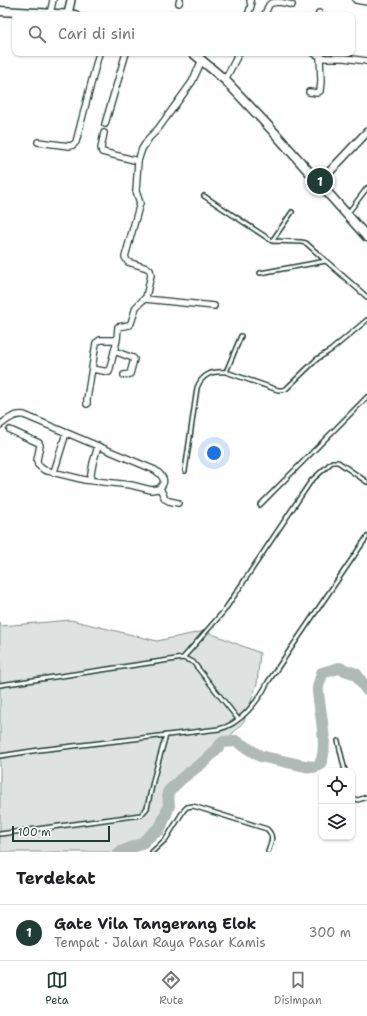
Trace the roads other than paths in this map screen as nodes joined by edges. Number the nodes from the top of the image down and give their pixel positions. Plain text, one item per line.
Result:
1 (53, 0) edge
2 (71, 0) edge
3 (250, 0) edge
4 (356, 0) edge
5 (367, 2) edge
6 (292, 5) dead end
7 (0, 11) edge
8 (17, 12) edge
9 (50, 12) edge
10 (68, 12) edge
11 (249, 12) edge
12 (266, 12) edge
13 (97, 56) edge
14 (125, 56) edge
15 (197, 56) edge
16 (238, 56) edge
17 (320, 56) joint
18 (202, 60) junction
19 (367, 61) edge
20 (226, 80) junction
21 (309, 92) dead end
22 (105, 124) dead end
23 (367, 132) edge
24 (104, 133) dead end
25 (38, 142) dead end
26 (138, 161) junction
27 (319, 183) junction
28 (367, 188) edge
29 (204, 196) dead end
30 (292, 212) dead end
31 (347, 214) junction
32 (367, 237) edge
33 (272, 241) junction
34 (326, 261) junction
35 (260, 272) dead end
36 (367, 297) edge
37 (146, 299) junction
38 (214, 306) dead end
39 (367, 320) edge
40 (241, 336) dead end
41 (117, 340) junction
42 (114, 351) junction
43 (92, 369) junction
44 (226, 372) junction
45 (124, 375) dead end
46 (367, 397) edge
47 (87, 404) dead end
48 (0, 425) edge
49 (10, 430) dead end
50 (66, 433) junction
51 (98, 446) junction
52 (185, 471) dead end
53 (54, 472) junction
54 (90, 480) junction
55 (367, 482) edge
56 (160, 488) junction
57 (178, 503) dead end
58 (260, 505) dead end
59 (367, 536) edge
60 (183, 658) junction
61 (0, 685) edge
62 (238, 719) junction
63 (166, 735) junction
64 (338, 741) dead end
65 (0, 756) edge
66 (344, 768) edge
67 (367, 797) edge
68 (355, 799) edge
69 (0, 834) edge
70 (152, 852) edge
71 (268, 852) edge

1 - 9 street
2 - 10 street
3 - 11 street
4 - 5 street
6 - 12 street
7 - 8 main road
13 - 25 street
14 - 22 street
15 - 18 main road
16 - 20 street
17 - 19 street
17 - 21 street
18 - 20 main road
18 - 26 street
20 - 27 main road
23 - 27 street
24 - 26 street
26 - 37 street
27 - 31 main road
28 - 31 lane
29 - 33 lane
30 - 33 lane
31 - 32 main road
33 - 34 lane
34 - 35 lane
34 - 36 lane
37 - 38 street
37 - 41 street
39 - 44 lane
40 - 44 lane
41 - 42 street
41 - 43 street
42 - 43 street
42 - 45 street
43 - 47 street
44 - 52 lane
46 - 58 lane
48 - 50 street
49 - 53 street
50 - 51 street
50 - 53 street
51 - 54 street
51 - 56 street
53 - 54 street
54 - 56 street
55 - 60 lane
56 - 57 street
59 - 62 lane
60 - 61 lane
60 - 62 lane
62 - 63 lane
63 - 65 lane
63 - 69 lane
64 - 66 lane
67 - 68 lane
70 - 71 lane

